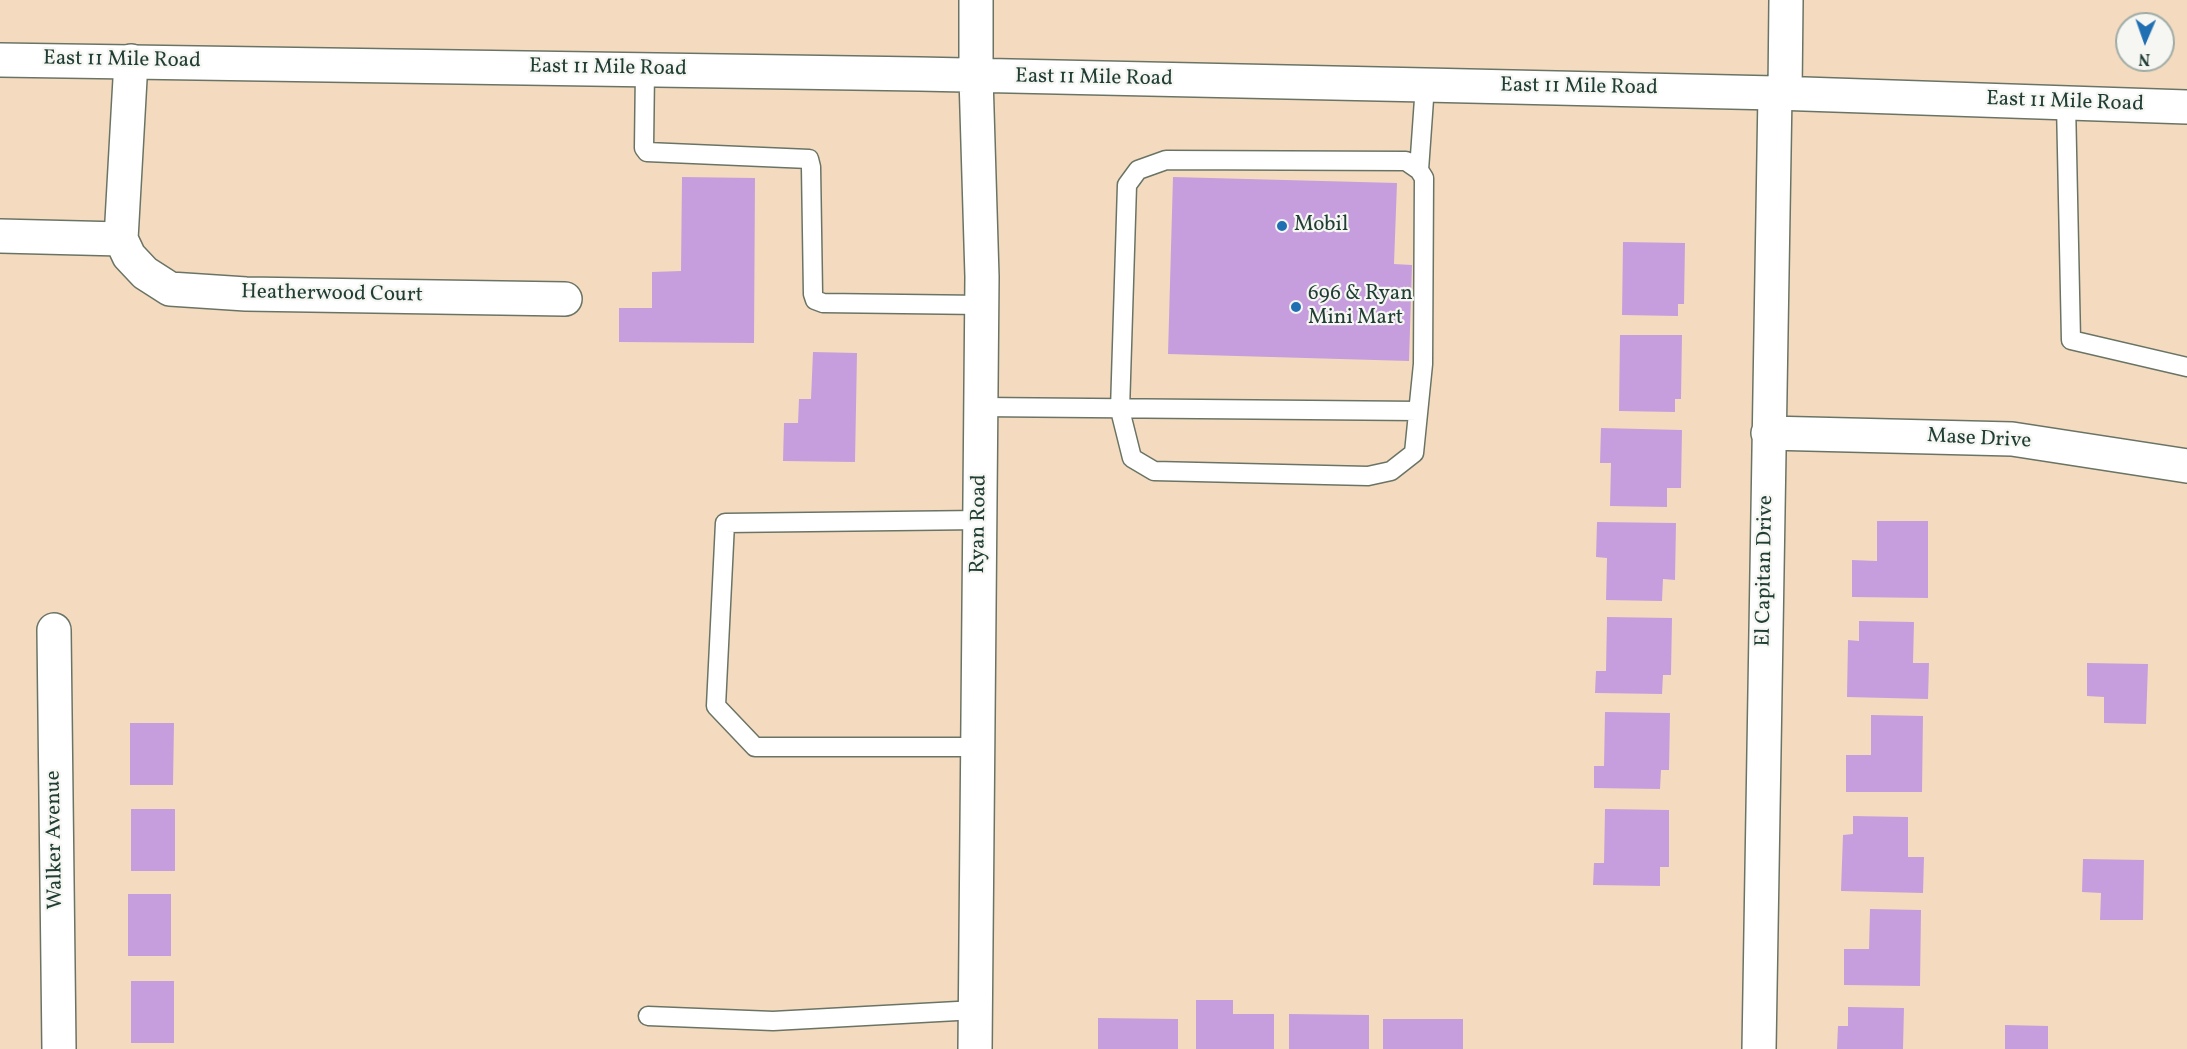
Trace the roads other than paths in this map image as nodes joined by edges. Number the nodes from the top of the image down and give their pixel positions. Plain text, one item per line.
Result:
1 (976, 0) edge
2 (1786, 0) edge
3 (0, 60) edge
4 (131, 62) junction
5 (645, 70) junction
6 (976, 77) junction
7 (1425, 85) junction
8 (1780, 93) junction
9 (2066, 103) junction
10 (2187, 107) edge
11 (1419, 170) junction
12 (0, 236) edge
13 (122, 239) junction
14 (565, 299) dead end
15 (982, 305) junction
16 (2187, 367) edge
17 (981, 407) junction
18 (1120, 410) junction
19 (1418, 411) junction
20 (1768, 434) junction
21 (2187, 466) edge
22 (980, 520) junction
23 (54, 630) dead end
24 (978, 747) junction
25 (976, 1010) junction
26 (648, 1016) dead end
27 (59, 1049) edge
28 (975, 1049) edge
29 (1759, 1049) edge

1 - 6 main road, Ryan Road
2 - 8 main road, El Capitan Drive
3 - 4 main road, East 11 Mile Road
4 - 5 main road, East 11 Mile Road
4 - 13 main road
5 - 6 main road, East 11 Mile Road
5 - 15 lane
6 - 7 main road, East 11 Mile Road
6 - 15 main road, Ryan Road
7 - 8 main road, East 11 Mile Road
7 - 11 lane
8 - 9 main road, East 11 Mile Road
8 - 20 main road, El Capitan Drive
9 - 10 main road, East 11 Mile Road
9 - 16 lane
11 - 18 lane
11 - 19 lane
12 - 13 main road
13 - 14 main road, Heatherwood Court
15 - 17 main road, Ryan Road
17 - 18 lane
17 - 22 main road, Ryan Road
18 - 19 lane
18 - 19 lane
20 - 21 main road, Mase Drive
20 - 29 main road, El Capitan Drive
22 - 24 main road, Ryan Road
22 - 24 lane
23 - 27 main road, Walker Avenue
24 - 25 main road, Ryan Road
25 - 26 lane
25 - 28 main road, Ryan Road

